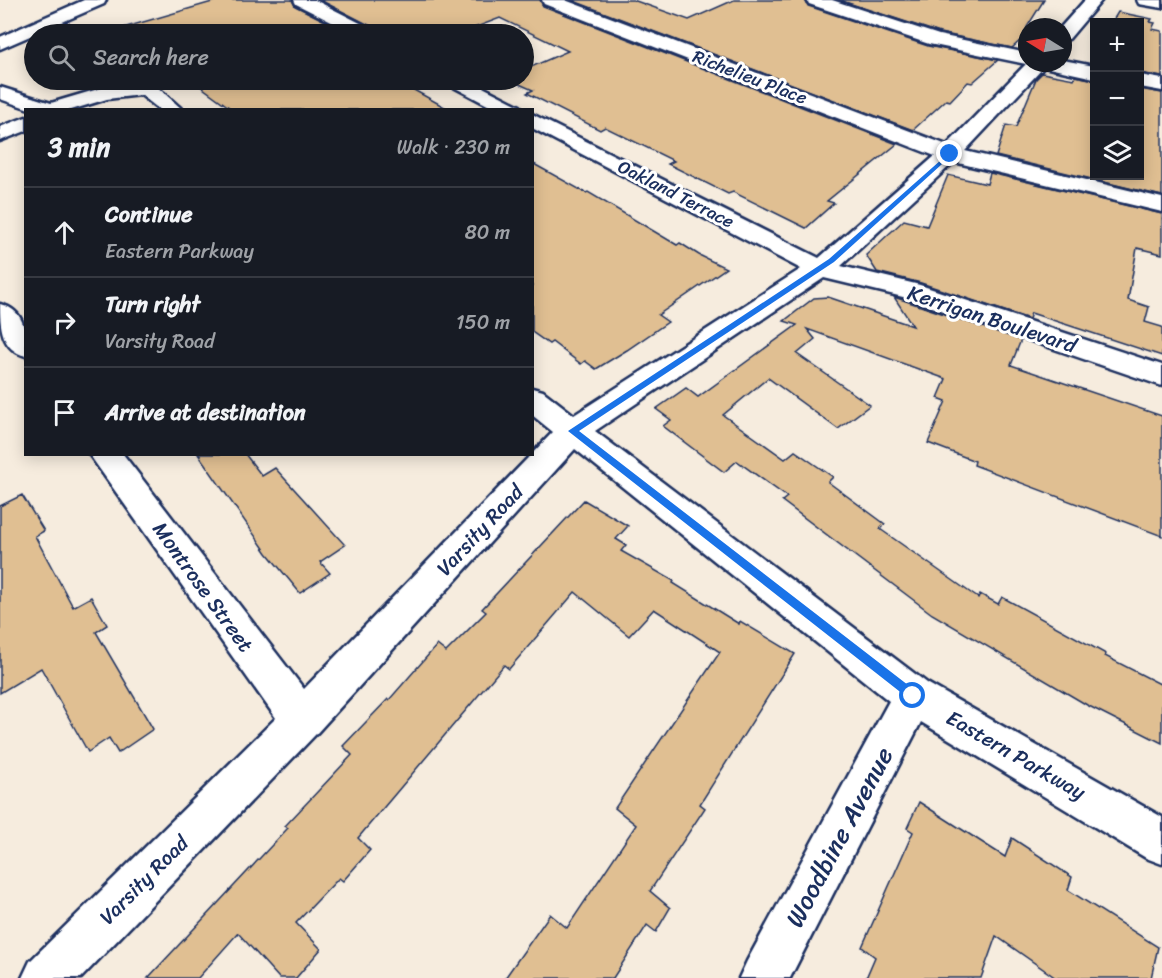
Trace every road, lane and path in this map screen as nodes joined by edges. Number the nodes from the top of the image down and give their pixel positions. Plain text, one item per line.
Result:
1 (98, 0) edge
2 (302, 0) edge
3 (550, 0) edge
4 (815, 0) edge
5 (1094, 0) edge
6 (1145, 0) edge
7 (1162, 3) edge
8 (53, 20) junction
9 (44, 24) edge
10 (60, 24) edge
11 (349, 24) edge
12 (1072, 25) edge
13 (24, 33) edge
14 (0, 44) edge
15 (1018, 57) edge
16 (1072, 68) edge
17 (1090, 71) edge
18 (1029, 72) edge
19 (1144, 82) edge
20 (1162, 85) edge
21 (72, 90) edge
22 (117, 90) edge
23 (148, 90) edge
24 (474, 90) edge
25 (0, 93) edge
26 (47, 108) edge
27 (51, 108) edge
28 (53, 108) edge
29 (171, 108) edge
30 (509, 108) edge
31 (534, 121) edge
32 (24, 124) edge
33 (0, 135) edge
34 (950, 154) junction
35 (1162, 206) edge
36 (820, 269) junction
37 (0, 313) edge
38 (24, 344) edge
39 (1162, 376) edge
40 (534, 401) edge
41 (573, 431) junction
42 (106, 456) edge
43 (913, 696) junction
44 (302, 720) junction
45 (1162, 842) edge
46 (47, 978) edge
47 (764, 978) edge

1 - 8 street
2 - 11 street
3 - 34 street, Richelieu Place
4 - 15 street
5 - 12 street
6 - 7 street
8 - 9 street
8 - 10 street
13 - 14 street
16 - 17 street
18 - 34 street, Varsity Road
19 - 20 street
21 - 27 street
22 - 28 street
23 - 29 street
24 - 30 street
25 - 26 street
31 - 36 street, Oakland Terrace
32 - 33 street
34 - 35 street, Richelieu Place
34 - 36 street, Varsity Road
36 - 39 street, Kerrigan Boulevard
36 - 41 street, Varsity Road
37 - 38 street
40 - 41 street, Eastern Parkway
41 - 43 street, Eastern Parkway
41 - 44 street, Varsity Road
42 - 44 street, Montrose Street
43 - 45 street, Eastern Parkway
43 - 47 street, Woodbine Avenue
44 - 46 street, Varsity Road

